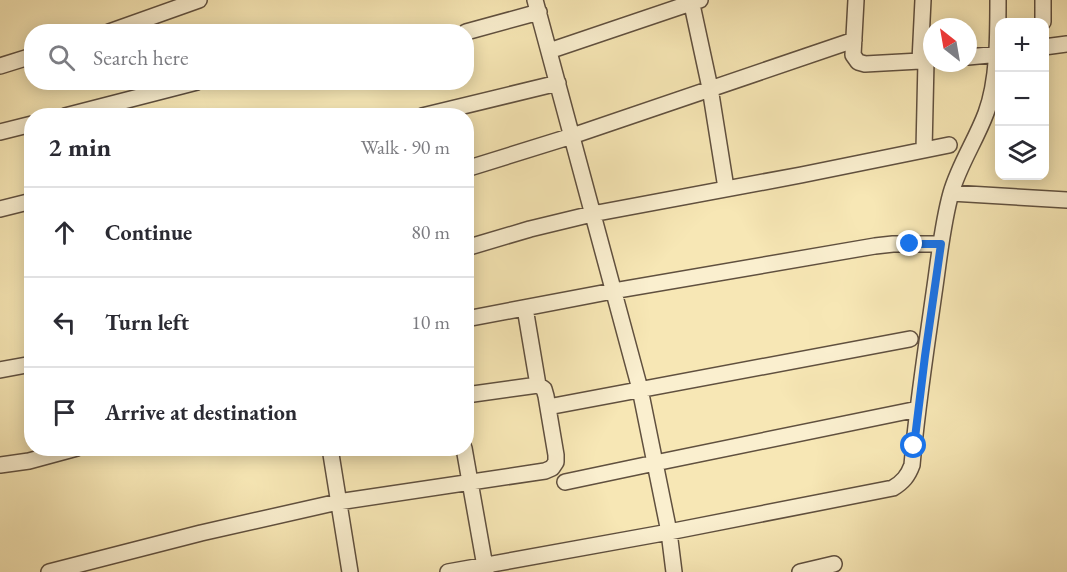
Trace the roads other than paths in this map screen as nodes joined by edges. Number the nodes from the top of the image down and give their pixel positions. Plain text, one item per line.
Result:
1 (199, 0) edge
2 (856, 0) edge
3 (923, 0) edge
4 (998, 0) edge
5 (1043, 0) edge
6 (694, 1) edge
7 (537, 6) edge
8 (924, 18) edge
9 (1043, 18) edge
10 (132, 24) edge
11 (474, 29) edge
12 (854, 40) junction
13 (1067, 44) edge
14 (1049, 46) edge
15 (549, 51) junction
16 (987, 55) edge
17 (24, 58) edge
18 (923, 61) edge
19 (0, 66) edge
20 (926, 72) edge
21 (558, 83) junction
22 (710, 88) junction
23 (166, 90) edge
24 (96, 108) edge
25 (455, 108) edge
26 (24, 126) edge
27 (0, 132) edge
28 (572, 136) junction
29 (949, 145) dead end
30 (924, 150) junction
31 (474, 167) edge
32 (726, 188) junction
33 (951, 193) junction
34 (1067, 200) edge
35 (24, 203) edge
36 (0, 209) edge
37 (592, 213) junction
38 (935, 244) junction
39 (474, 246) edge
40 (613, 291) junction
41 (525, 308) junction
42 (474, 318) edge
43 (910, 339) dead end
44 (24, 366) edge
45 (0, 370) edge
46 (538, 385) junction
47 (640, 389) junction
48 (474, 394) edge
49 (548, 407) junction
50 (912, 410) junction
51 (47, 456) edge
52 (331, 456) edge
53 (465, 456) edge
54 (655, 463) junction
55 (0, 465) edge
56 (469, 482) junction
57 (565, 482) dead end
58 (338, 502) junction
59 (669, 532) junction
60 (834, 564) dead end
61 (486, 568) edge
62 (49, 572) edge
63 (350, 572) edge
64 (448, 572) edge
65 (674, 572) edge
66 (800, 572) edge

1 - 10 street
2 - 12 street
3 - 8 street
4 - 16 street
5 - 9 street
6 - 15 street
6 - 22 street
7 - 11 street
7 - 15 street
12 - 18 street
12 - 22 street
13 - 14 street
15 - 21 street
16 - 33 street
17 - 19 street
20 - 30 street
21 - 25 street
21 - 28 street
22 - 28 street
22 - 32 street
23 - 24 street
26 - 27 street
28 - 31 street
28 - 37 street
29 - 30 street
30 - 32 street
32 - 37 street
33 - 34 street
33 - 38 street
35 - 36 street
37 - 39 street
37 - 40 street
38 - 40 street
38 - 50 street
40 - 41 street
40 - 47 street
41 - 42 street
41 - 46 street
43 - 47 street
44 - 45 street
46 - 48 street
46 - 49 street
47 - 49 street
47 - 54 street
49 - 56 street
50 - 54 street
50 - 59 street
51 - 55 street
52 - 58 street
53 - 56 street
54 - 57 street
54 - 59 street
56 - 58 street
56 - 61 street
58 - 62 street
58 - 63 street
59 - 61 street
59 - 65 street
60 - 66 street
61 - 64 street

